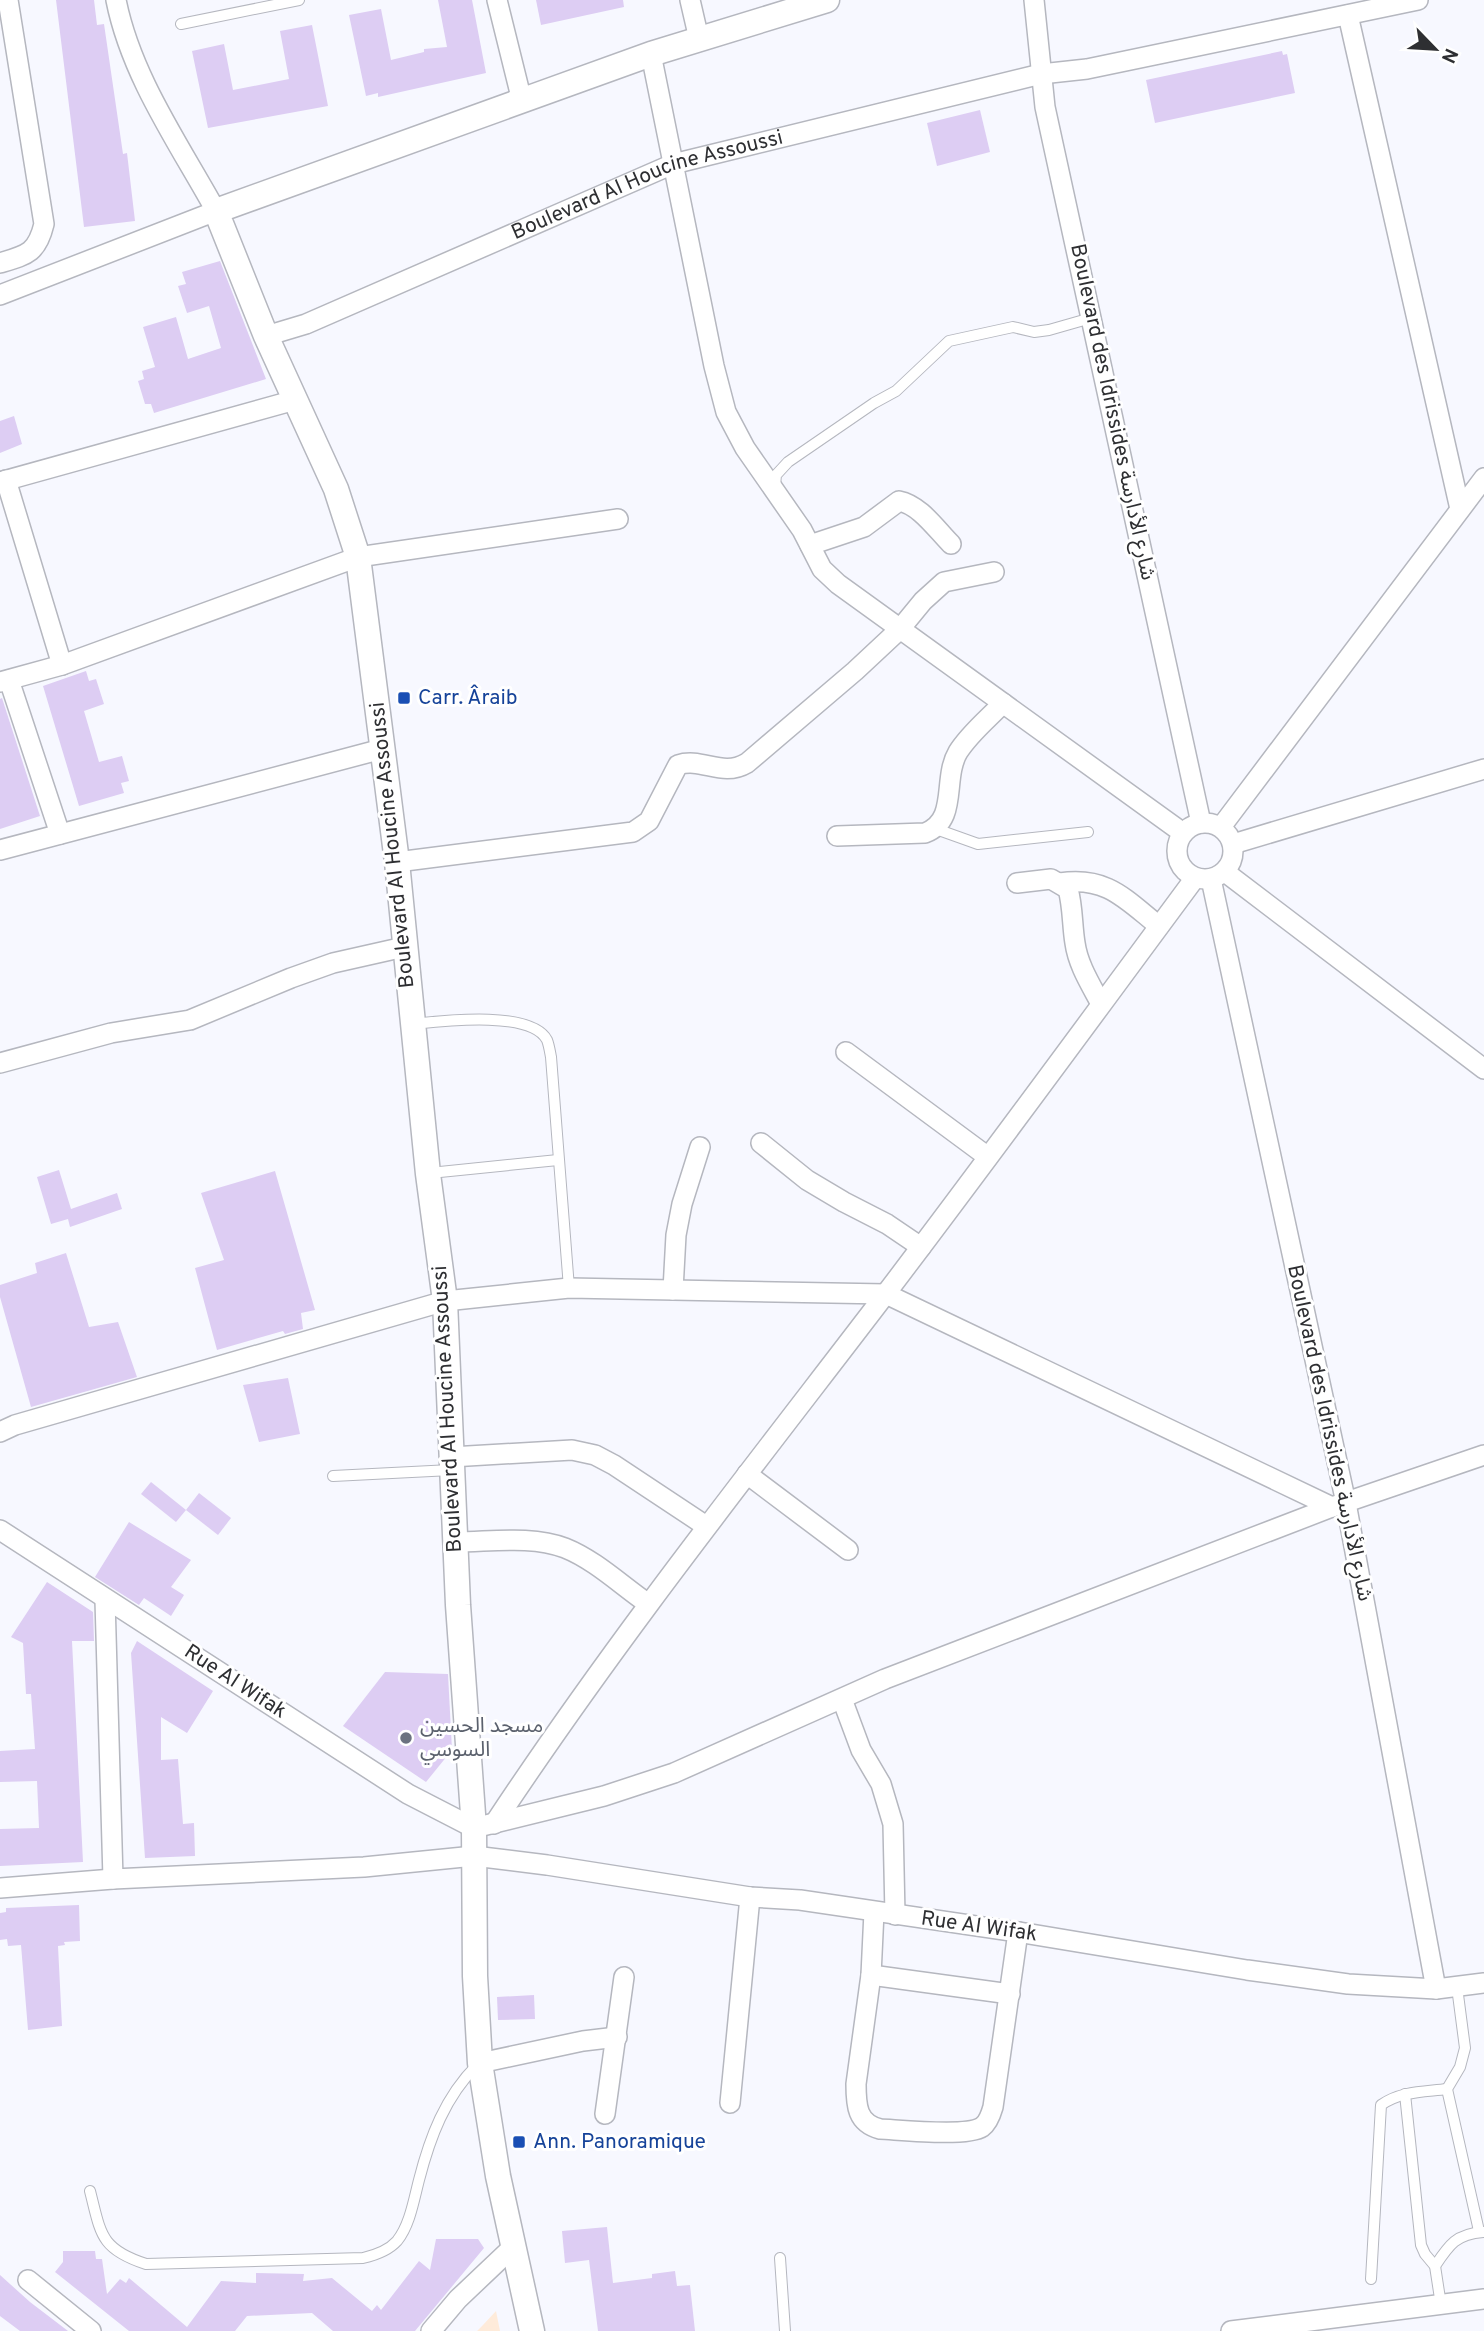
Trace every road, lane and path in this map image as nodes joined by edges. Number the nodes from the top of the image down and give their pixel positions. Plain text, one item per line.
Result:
1 (8, 0) edge
2 (116, 0) edge
3 (299, 0) edge
4 (497, 0) edge
5 (690, 0) edge
6 (827, 0) edge
7 (1034, 0) edge
8 (1418, 0) edge
9 (1348, 15) junction
10 (181, 24) dead end
11 (699, 39) junction
12 (651, 54) junction
13 (1041, 75) junction
14 (522, 101) junction
15 (673, 164) junction
16 (216, 211) junction
17 (0, 263) edge
18 (0, 295) edge
19 (1091, 318) junction
20 (266, 336) junction
21 (295, 400) junction
22 (1484, 478) edge
23 (3, 481) edge
24 (775, 492) junction
25 (1460, 509) junction
26 (618, 519) dead end
27 (951, 544) dead end
28 (810, 545) junction
29 (358, 557) junction
30 (993, 572) dead end
31 (900, 629) junction
32 (62, 665) junction
33 (4, 681) edge
34 (1003, 703) junction
35 (382, 749) junction
36 (1484, 769) edge
37 (1201, 823) junction
38 (1221, 827) junction
39 (936, 829) junction
40 (1088, 832) dead end
41 (1183, 833) junction
42 (60, 834) junction
43 (837, 836) dead end
44 (1233, 844) junction
45 (0, 850) edge
46 (397, 862) junction
47 (1210, 876) junction
48 (1017, 883) dead end
49 (1060, 883) junction
50 (1159, 926) junction
51 (404, 947) junction
52 (1101, 1004) junction
53 (412, 1024) junction
54 (846, 1052) dead end
55 (0, 1063) edge
56 (1484, 1069) edge
57 (761, 1143) dead end
58 (700, 1147) dead end
59 (988, 1157) junction
60 (558, 1160) junction
61 (428, 1174) junction
62 (921, 1247) junction
63 (569, 1289) junction
64 (673, 1290) junction
65 (886, 1294) junction
66 (445, 1301) junction
67 (0, 1432) edge
68 (1484, 1455) edge
69 (451, 1464) junction
70 (747, 1474) junction
71 (332, 1476) dead end
72 (1339, 1505) junction
73 (706, 1526) junction
74 (0, 1530) edge
75 (456, 1542) junction
76 (848, 1550) dead end
77 (105, 1600) junction
78 (647, 1603) junction
79 (842, 1699) junction
80 (484, 1826) junction
81 (474, 1856) junction
82 (113, 1879) junction
83 (0, 1888) edge
84 (750, 1897) junction
85 (874, 1912) junction
86 (895, 1915) junction
87 (1018, 1931) junction
88 (871, 1975) junction
89 (624, 1977) dead end
90 (1482, 1978) edge
91 (1457, 1987) junction
92 (1436, 1989) junction
93 (1010, 1994) junction
94 (617, 2037) junction
95 (480, 2063) junction
96 (1447, 2090) junction
97 (1405, 2094) junction
98 (730, 2103) dead end
99 (605, 2114) dead end
100 (90, 2191) dead end
101 (1482, 2232) edge
102 (514, 2246) junction
103 (780, 2258) dead end
104 (1435, 2266) junction
105 (1371, 2279) dead end
106 (28, 2280) dead end
107 (1484, 2299) edge
108 (1441, 2305) junction
109 (91, 2331) edge
110 (431, 2331) edge
111 (532, 2331) edge
112 (785, 2331) edge
113 (1231, 2331) edge

1 - 17 street
2 - 16 street
3 - 10 lane
4 - 14 street
5 - 11 street
6 - 11 street
7 - 13 street, Boulevard des Idrissides شارع الأدارسة
8 - 9 street, Boulevard Al Houcine Assoussi
9 - 13 street, Boulevard Al Houcine Assoussi
9 - 25 street
11 - 12 street
12 - 14 street
12 - 15 street
13 - 15 street, Boulevard Al Houcine Assoussi
13 - 19 street, Boulevard des Idrissides شارع الأدارسة
14 - 16 street
15 - 20 street, Boulevard Al Houcine Assoussi
15 - 24 street
16 - 18 street
16 - 20 street, Boulevard Al Houcine Assoussi
19 - 24 lane
19 - 37 street, Boulevard des Idrissides شارع الأدارسة
20 - 21 street, Boulevard Al Houcine Assoussi
21 - 23 street
21 - 29 street, Boulevard Al Houcine Assoussi
22 - 25 street
23 - 32 street
24 - 28 street
25 - 38 street
26 - 29 street
27 - 28 street
28 - 31 street
29 - 32 street
29 - 35 street, Boulevard Al Houcine Assoussi
30 - 31 street
31 - 34 street
31 - 46 street
32 - 33 street
33 - 42 street
34 - 39 street
34 - 41 street
35 - 42 street
35 - 46 street, Boulevard Al Houcine Assoussi
36 - 44 street
37 - 38 street
37 - 41 street
38 - 44 street
39 - 40 lane
39 - 43 street
41 - 47 street
42 - 45 street
44 - 47 street
46 - 51 street, Boulevard Al Houcine Assoussi
47 - 50 street
47 - 56 street
47 - 72 street, Boulevard des Idrissides شارع الأدارسة
48 - 49 street
49 - 50 street
49 - 52 street
50 - 52 street
51 - 53 street, Boulevard Al Houcine Assoussi
51 - 55 street
52 - 59 street
53 - 60 lane
53 - 61 street, Boulevard Al Houcine Assoussi
54 - 59 street
57 - 62 street
58 - 64 street
59 - 62 street
60 - 61 lane
60 - 63 lane
61 - 66 street, Boulevard Al Houcine Assoussi
62 - 65 street
63 - 64 street
63 - 66 street
64 - 65 street
65 - 70 street
65 - 72 street
66 - 67 street
66 - 69 street, Boulevard Al Houcine Assoussi
68 - 72 street
69 - 71 lane
69 - 73 street
69 - 75 street, Boulevard Al Houcine Assoussi
70 - 73 street
70 - 76 street
72 - 79 street
72 - 92 street, Boulevard des Idrissides شارع الأدارسة
73 - 78 street
74 - 77 street, Rue Al Wifak
75 - 78 street
75 - 80 street, Boulevard Al Houcine Assoussi
77 - 80 street, Rue Al Wifak
77 - 82 street
78 - 80 street
79 - 80 street
79 - 86 street
80 - 81 street, Boulevard Al Houcine Assoussi
81 - 82 street, Rue Al Wifak
81 - 84 street, Rue Al Wifak
81 - 95 street, Boulevard Al Houcine Assoussi
82 - 83 street, Rue Al Wifak
84 - 85 street, Rue Al Wifak
84 - 98 street
85 - 86 street, Rue Al Wifak
85 - 88 street
86 - 87 street, Rue Al Wifak
87 - 92 street, Rue Al Wifak
87 - 93 street
88 - 93 street
88 - 93 street
89 - 94 street
90 - 91 street, Rue Al Wifak
91 - 92 street, Rue Al Wifak
91 - 96 lane
94 - 95 street
94 - 99 street
95 - 100 lane
95 - 102 street, Boulevard Al Houcine Assoussi
96 - 97 lane
96 - 101 lane
97 - 104 lane
97 - 105 lane
101 - 104 lane
102 - 110 street
102 - 111 street, Boulevard Al Houcine Assoussi
103 - 112 lane
104 - 108 lane
106 - 109 street
107 - 108 street
108 - 113 street

